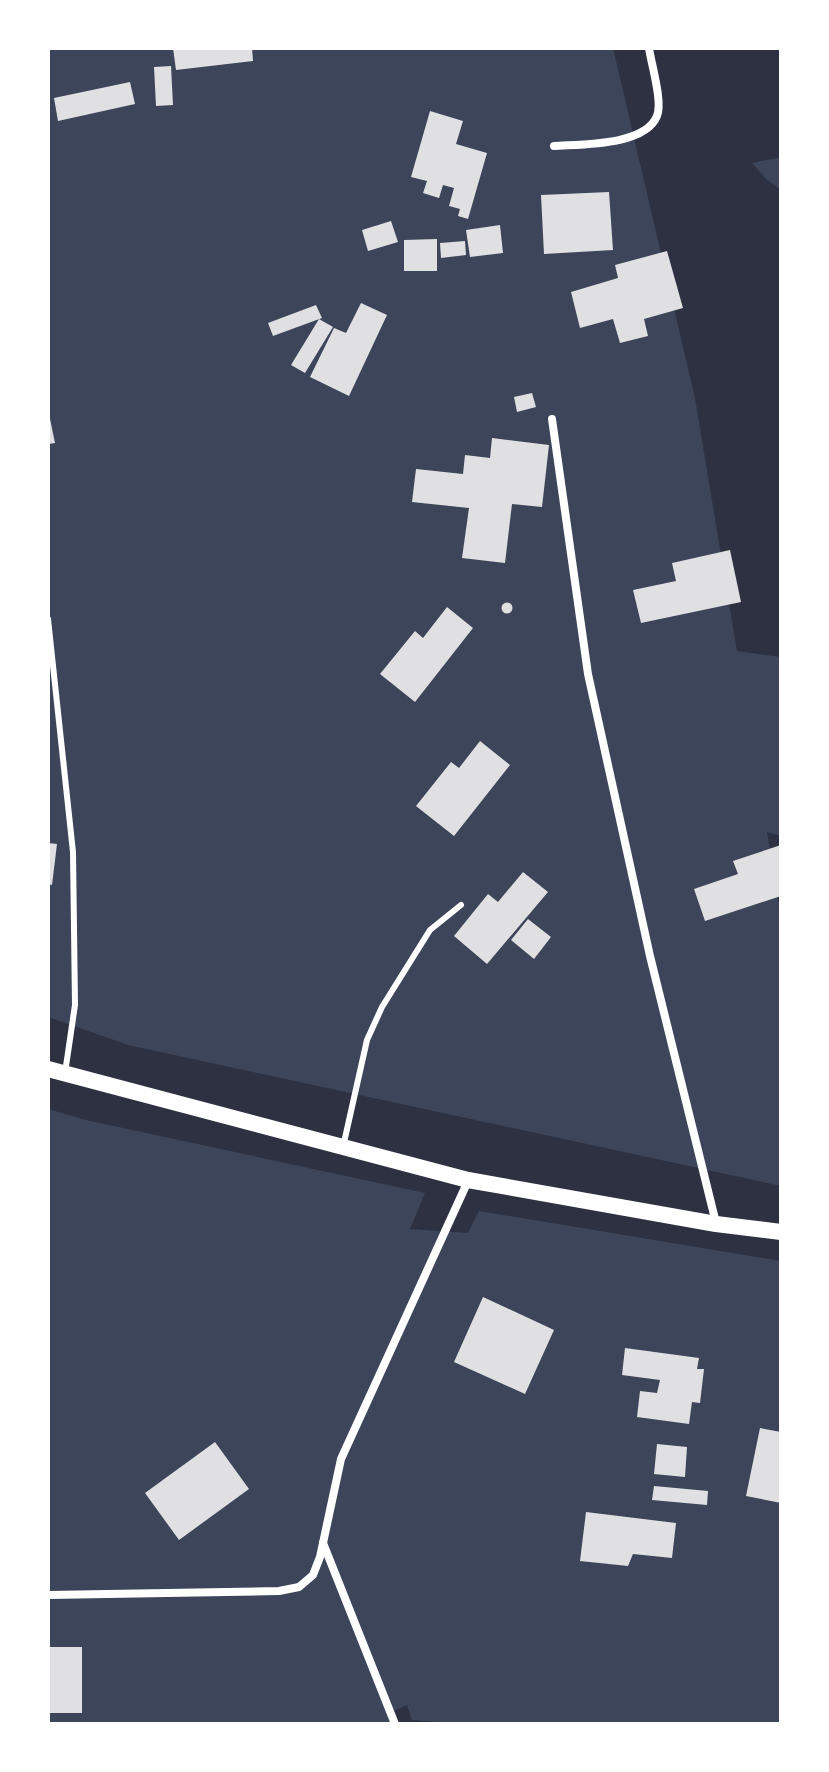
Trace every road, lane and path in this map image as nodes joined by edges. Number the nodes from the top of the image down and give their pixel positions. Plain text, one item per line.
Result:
1 (649, 48) edge
2 (554, 146) dead end
3 (552, 419) dead end
4 (48, 619) edge
5 (461, 905) dead end
6 (56, 1071) edge
7 (343, 1149) junction
8 (468, 1180) junction
9 (716, 1224) junction
10 (781, 1232) edge
11 (322, 1542) junction
12 (48, 1595) edge
13 (395, 1724) edge

1 - 2 street
3 - 9 street
4 - 6 lane
5 - 7 lane
6 - 7 main road
7 - 8 main road
8 - 9 main road
8 - 11 street
9 - 10 main road
11 - 12 street
11 - 13 street

